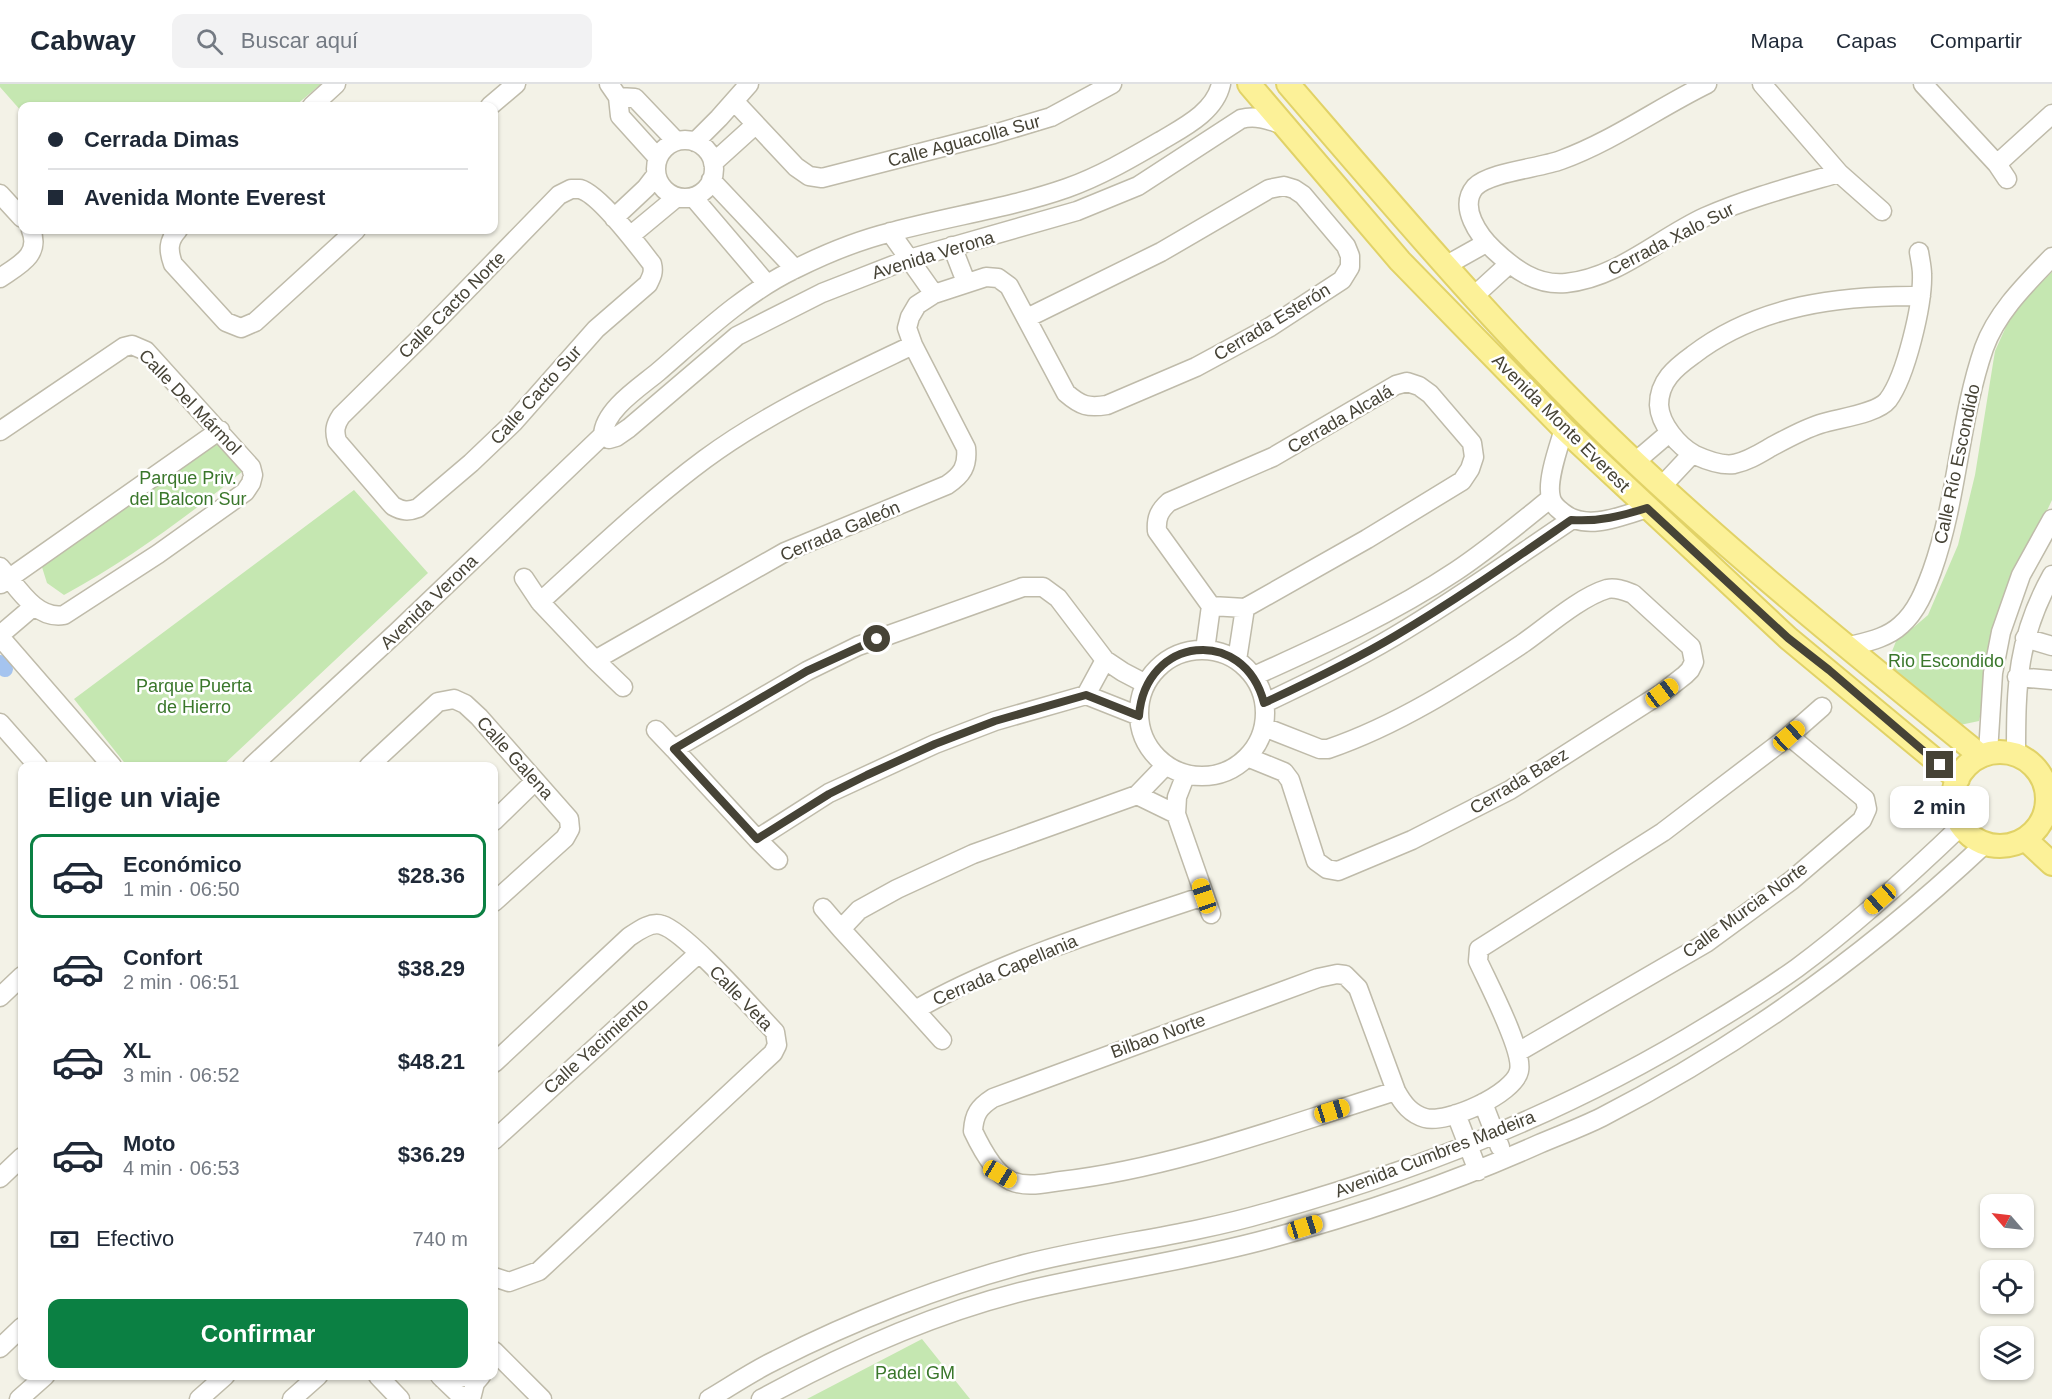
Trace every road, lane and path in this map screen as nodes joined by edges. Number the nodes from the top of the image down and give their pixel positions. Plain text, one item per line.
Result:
1 (336, 84) edge
2 (516, 84) edge
3 (749, 84) edge
4 (1112, 84) edge
5 (1221, 84) edge
6 (1249, 84) edge
7 (1288, 84) edge
8 (1707, 84) edge
9 (1762, 84) edge
10 (1925, 85) edge
11 (614, 91) edge
12 (734, 101) junction
13 (316, 102) edge
14 (495, 102) edge
15 (1202, 114) junction
16 (2052, 114) edge
17 (755, 125) junction
18 (1284, 125) junction
19 (1220, 134) junction
20 (676, 141) junction
21 (695, 142) junction
22 (657, 166) junction
23 (712, 171) junction
24 (1363, 171) junction
25 (1839, 172) junction
26 (1338, 189) junction
27 (0, 194) edge
28 (685, 197) junction
29 (1882, 211) dead end
30 (18, 214) edge
31 (614, 218) junction
32 (890, 232) junction
33 (33, 234) edge
34 (175, 234) edge
35 (352, 234) edge
36 (630, 236) junction
37 (1486, 243) junction
38 (952, 246) junction
39 (1919, 252) dead end
40 (2052, 258) edge
41 (909, 259) junction
42 (1509, 264) junction
43 (1445, 266) junction
44 (795, 269) junction
45 (0, 278) edge
46 (966, 282) junction
47 (767, 284) junction
48 (934, 294) junction
49 (1474, 296) junction
50 (1921, 296) junction
51 (1027, 318) junction
52 (913, 345) junction
53 (1548, 376) junction
54 (1530, 395) junction
55 (1564, 429) junction
56 (220, 430) junction
57 (0, 431) edge
58 (1669, 433) junction
59 (603, 435) junction
60 (1692, 454) junction
61 (1635, 462) junction
62 (1617, 478) junction
63 (1662, 486) junction
64 (1551, 498) junction
65 (1647, 508) junction
66 (410, 511) joint
67 (2052, 519) edge
68 (1571, 520) junction
69 (2052, 575) edge
70 (3, 577) edge
71 (524, 578) dead end
72 (540, 602) junction
73 (34, 606) junction
74 (1211, 606) junction
75 (1245, 608) junction
76 (0, 636) edge
77 (2025, 638) junction
78 (2052, 646) edge
79 (1846, 647) junction
80 (1206, 650) junction
81 (595, 660) junction
82 (1105, 660) junction
83 (1237, 660) junction
84 (1254, 676) junction
85 (2018, 677) junction
86 (2052, 680) edge
87 (1146, 684) junction
88 (623, 687) dead end
89 (1086, 695) junction
90 (1264, 703) junction
91 (1822, 707) dead end
92 (1139, 716) junction
93 (0, 723) edge
94 (1264, 727) junction
95 (656, 730) dead end
96 (1789, 736) junction
97 (674, 749) junction
98 (2016, 754) junction
99 (1984, 755) junction
100 (1247, 757) junction
101 (34, 762) edge
102 (109, 762) edge
103 (256, 762) edge
104 (373, 762) edge
105 (1166, 765) junction
106 (1186, 774) junction
107 (1958, 779) junction
108 (535, 781) junction
109 (1137, 795) junction
110 (1176, 814) junction
111 (498, 817) edge
112 (2048, 820) edge
113 (1962, 825) junction
114 (757, 839) junction
115 (2025, 839) junction
116 (1986, 843) junction
117 (778, 860) dead end
118 (2052, 864) edge
119 (1204, 896) junction
120 (498, 898) edge
121 (823, 908) dead end
122 (1211, 914) dead end
123 (841, 929) junction
124 (699, 953) junction
125 (18, 980) edge
126 (0, 998) edge
127 (915, 1010) junction
128 (942, 1040) dead end
129 (1518, 1052) junction
130 (498, 1059) edge
131 (1396, 1091) junction
132 (1483, 1103) junction
133 (1456, 1114) junction
134 (1496, 1135) junction
135 (498, 1136) edge
136 (1468, 1146) junction
137 (1505, 1159) junction
138 (18, 1161) edge
139 (1478, 1171) junction
140 (0, 1178) edge
141 (498, 1278) edge
142 (18, 1331) edge
143 (0, 1348) edge
144 (500, 1366) edge
145 (40, 1380) edge
146 (220, 1380) edge
147 (313, 1380) edge
148 (382, 1380) edge
149 (445, 1380) edge
150 (478, 1380) edge
151 (19, 1399) edge
152 (199, 1399) edge
153 (292, 1399) edge
154 (400, 1399) edge
155 (464, 1399) edge
156 (471, 1399) edge
157 (542, 1399) edge
158 (710, 1399) edge
159 (761, 1399) edge

1 - 13 street
2 - 14 street
3 - 12 street
4 - 17 street, Calle Aguacolla Sur
5 - 15 street, Avenida Verona
6 - 18 main road, Avenida Monte Everest
7 - 24 main road, Avenida Monte Everest
8 - 37 street
9 - 25 street
10 - 16 street
11 - 20 street
11 - 22 street
12 - 17 street
12 - 21 street
15 - 19 street
15 - 32 street, Avenida Verona
17 - 23 street
18 - 19 street, Avenida Verona
18 - 26 main road, Avenida Monte Everest
19 - 38 street, Avenida Verona
20 - 21 street
20 - 22 street
21 - 23 street
22 - 28 street
22 - 31 street
23 - 28 street
23 - 44 street
24 - 26 main road
24 - 43 main road, Avenida Monte Everest
25 - 29 street
25 - 42 street, Cerrada Xalo Sur
26 - 54 main road, Avenida Monte Everest
27 - 30 street
28 - 36 street
28 - 47 street
31 - 36 street
31 - 66 street, Calle Cacto Norte
32 - 41 street
32 - 44 street, Avenida Verona
33 - 45 street
34 - 35 street
36 - 66 street, Calle Cacto Sur
37 - 42 street
37 - 43 street
38 - 41 street, Avenida Verona
38 - 46 street
39 - 50 street
40 - 79 street, Calle Río Escondido
41 - 48 street
41 - 59 street, Avenida Verona
42 - 49 street
43 - 49 main road, Avenida Monte Everest
44 - 47 street, Avenida Verona
46 - 48 street, Cerrada Esterón
46 - 51 street, Cerrada Esterón
47 - 59 street, Avenida Verona
48 - 52 street, Cerrada Galeón
49 - 53 main road, Avenida Monte Everest
50 - 58 street
50 - 60 street
51 - 51 street, Cerrada Esterón
52 - 72 street
52 - 81 street, Cerrada Galeón
53 - 54 main road
53 - 61 main road, Avenida Monte Everest
54 - 55 main road, Avenida Monte Everest
55 - 62 main road, Avenida Monte Everest
55 - 64 street
56 - 57 street, Calle Del Mármol
56 - 70 street
56 - 73 street, Calle Del Mármol
58 - 60 street
58 - 61 street
59 - 103 street, Avenida Verona
60 - 63 street
61 - 62 main road
61 - 63 main road, Avenida Monte Everest
62 - 65 main road, Avenida Monte Everest
63 - 79 main road, Avenida Monte Everest
64 - 68 street
64 - 84 street
65 - 68 street
65 - 107 main road, Avenida Monte Everest
67 - 99 street
68 - 90 street
69 - 77 street
70 - 73 street, Calle Del Mármol
71 - 72 street
72 - 81 street
73 - 76 street
74 - 75 street
74 - 75 street, Cerrada Alcalá
74 - 80 street
75 - 83 street
76 - 102 street
77 - 78 street
77 - 85 street
79 - 99 main road, Avenida Monte Everest
80 - 83 street
80 - 87 street
81 - 88 street
82 - 87 street
82 - 89 street
82 - 97 street
83 - 84 street
84 - 90 street
85 - 86 street
85 - 98 street
87 - 92 street
89 - 92 street
89 - 114 street
90 - 94 street
91 - 96 street
92 - 105 street
93 - 101 street
94 - 100 street
94 - 100 street, Cerrada Baez
95 - 97 street
96 - 129 street
96 - 129 street, Calle Murcia Norte
97 - 114 street
98 - 99 main road
98 - 112 main road
99 - 107 main road
100 - 106 street
104 - 108 street, Calle Galena
105 - 106 street
105 - 109 street
106 - 110 street
107 - 113 main road
108 - 111 street
108 - 120 street, Calle Galena
109 - 110 street
109 - 123 street
110 - 119 street
112 - 115 main road
113 - 116 main road
113 - 134 street, Avenida Cumbres Madeira
114 - 117 street
115 - 116 main road
115 - 118 main road
116 - 137 street, Avenida Cumbres Madeira
119 - 122 street
119 - 127 street, Cerrada Capellania
121 - 123 street, Cerrada Capellania
123 - 127 street, Cerrada Capellania
124 - 130 street, Calle Veta
124 - 135 street, Calle Yacimiento
124 - 141 street, Calle Veta
125 - 126 street
127 - 128 street
129 - 132 street
131 - 131 street, Bilbao Norte
131 - 133 street
132 - 133 street
132 - 134 street
133 - 136 street
134 - 136 street, Avenida Cumbres Madeira
134 - 137 street
136 - 139 street
136 - 158 street, Avenida Cumbres Madeira
137 - 139 street, Avenida Cumbres Madeira
138 - 140 street
139 - 159 street, Avenida Cumbres Madeira
142 - 143 street
144 - 157 street
145 - 151 street
146 - 152 street
147 - 153 street
148 - 154 street
149 - 155 street
150 - 156 street

